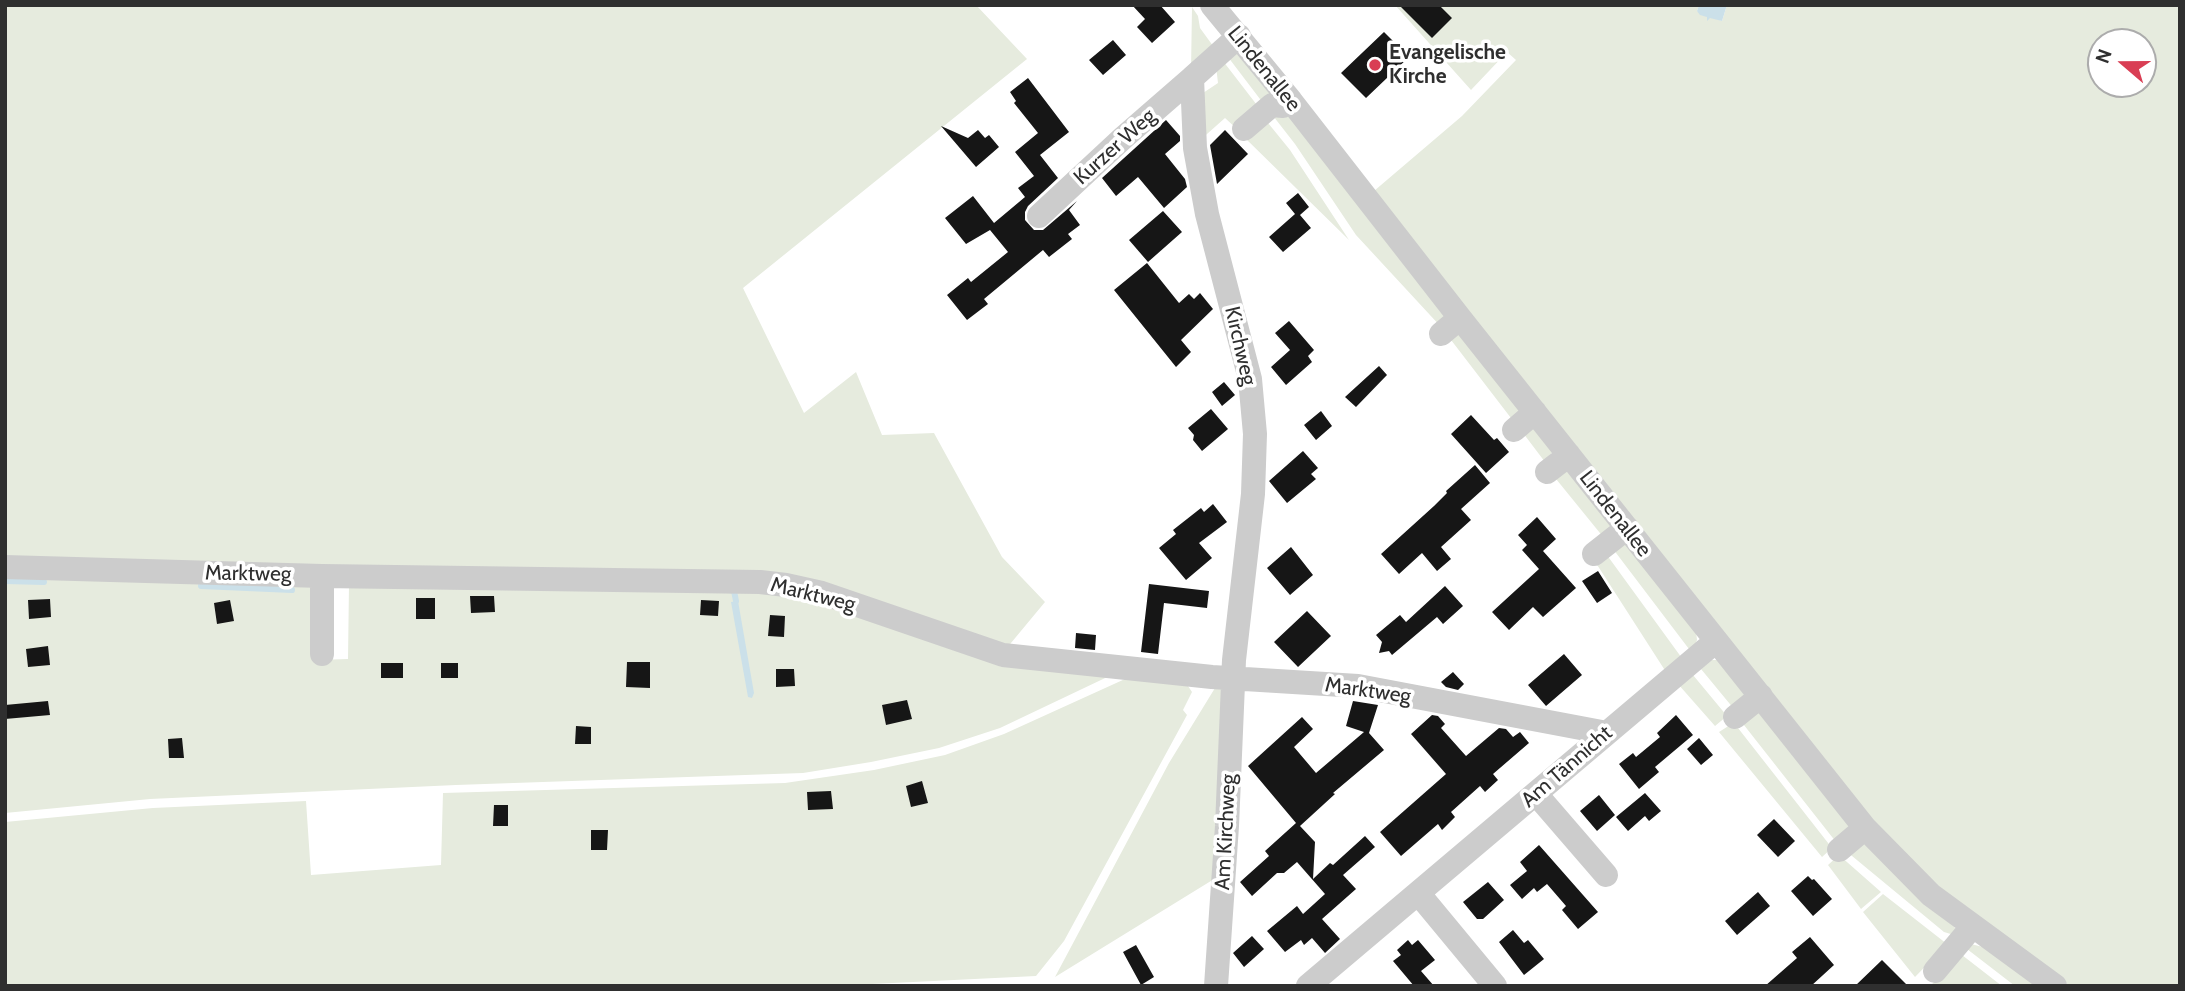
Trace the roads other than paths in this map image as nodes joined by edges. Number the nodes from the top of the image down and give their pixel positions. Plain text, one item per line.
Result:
1 (1212, 5) edge
2 (1239, 36) junction
3 (1192, 78) junction
4 (1291, 101) junction
5 (1244, 130) dead end
6 (1039, 216) dead end
7 (1460, 318) junction
8 (1441, 334) dead end
9 (1535, 412) junction
10 (1514, 430) dead end
11 (1569, 455) junction
12 (1547, 472) dead end
13 (1627, 528) junction
14 (1594, 554) dead end
15 (5, 567) edge
16 (322, 576) junction
17 (1716, 641) junction
18 (322, 654) dead end
19 (1234, 679) junction
20 (1760, 696) junction
21 (1735, 717) dead end
22 (1607, 733) junction
23 (1536, 794) junction
24 (1865, 828) junction
25 (1839, 850) dead end
26 (1606, 874) dead end
27 (1418, 893) junction
28 (1972, 927) junction
29 (1935, 971) dead end
30 (1216, 986) edge
31 (1308, 986) edge
32 (1495, 986) edge
33 (2054, 986) edge

1 - 2 street, Lindenallee
2 - 3 street
2 - 4 street, Lindenallee
3 - 6 street, Kurzer Weg
3 - 19 street, Kirchweg
4 - 5 street
4 - 7 street, Lindenallee
7 - 8 street
7 - 9 street, Lindenallee
9 - 10 street
9 - 11 street, Lindenallee
11 - 12 street
11 - 13 street, Lindenallee
13 - 14 street
13 - 17 street, Lindenallee
15 - 16 street, Marktweg
16 - 18 street
16 - 19 street, Marktweg
17 - 20 street, Lindenallee
17 - 22 street, Am Tännicht
19 - 22 street, Marktweg
19 - 30 street, Am Kirchweg
20 - 21 street
20 - 24 street, Lindenallee
22 - 23 street, Am Tännicht
23 - 26 street
23 - 27 street, Am Tännicht
24 - 25 street
24 - 28 street, Lindenallee
27 - 31 street, Am Tännicht
27 - 32 street
28 - 29 street
28 - 33 street, Lindenallee

